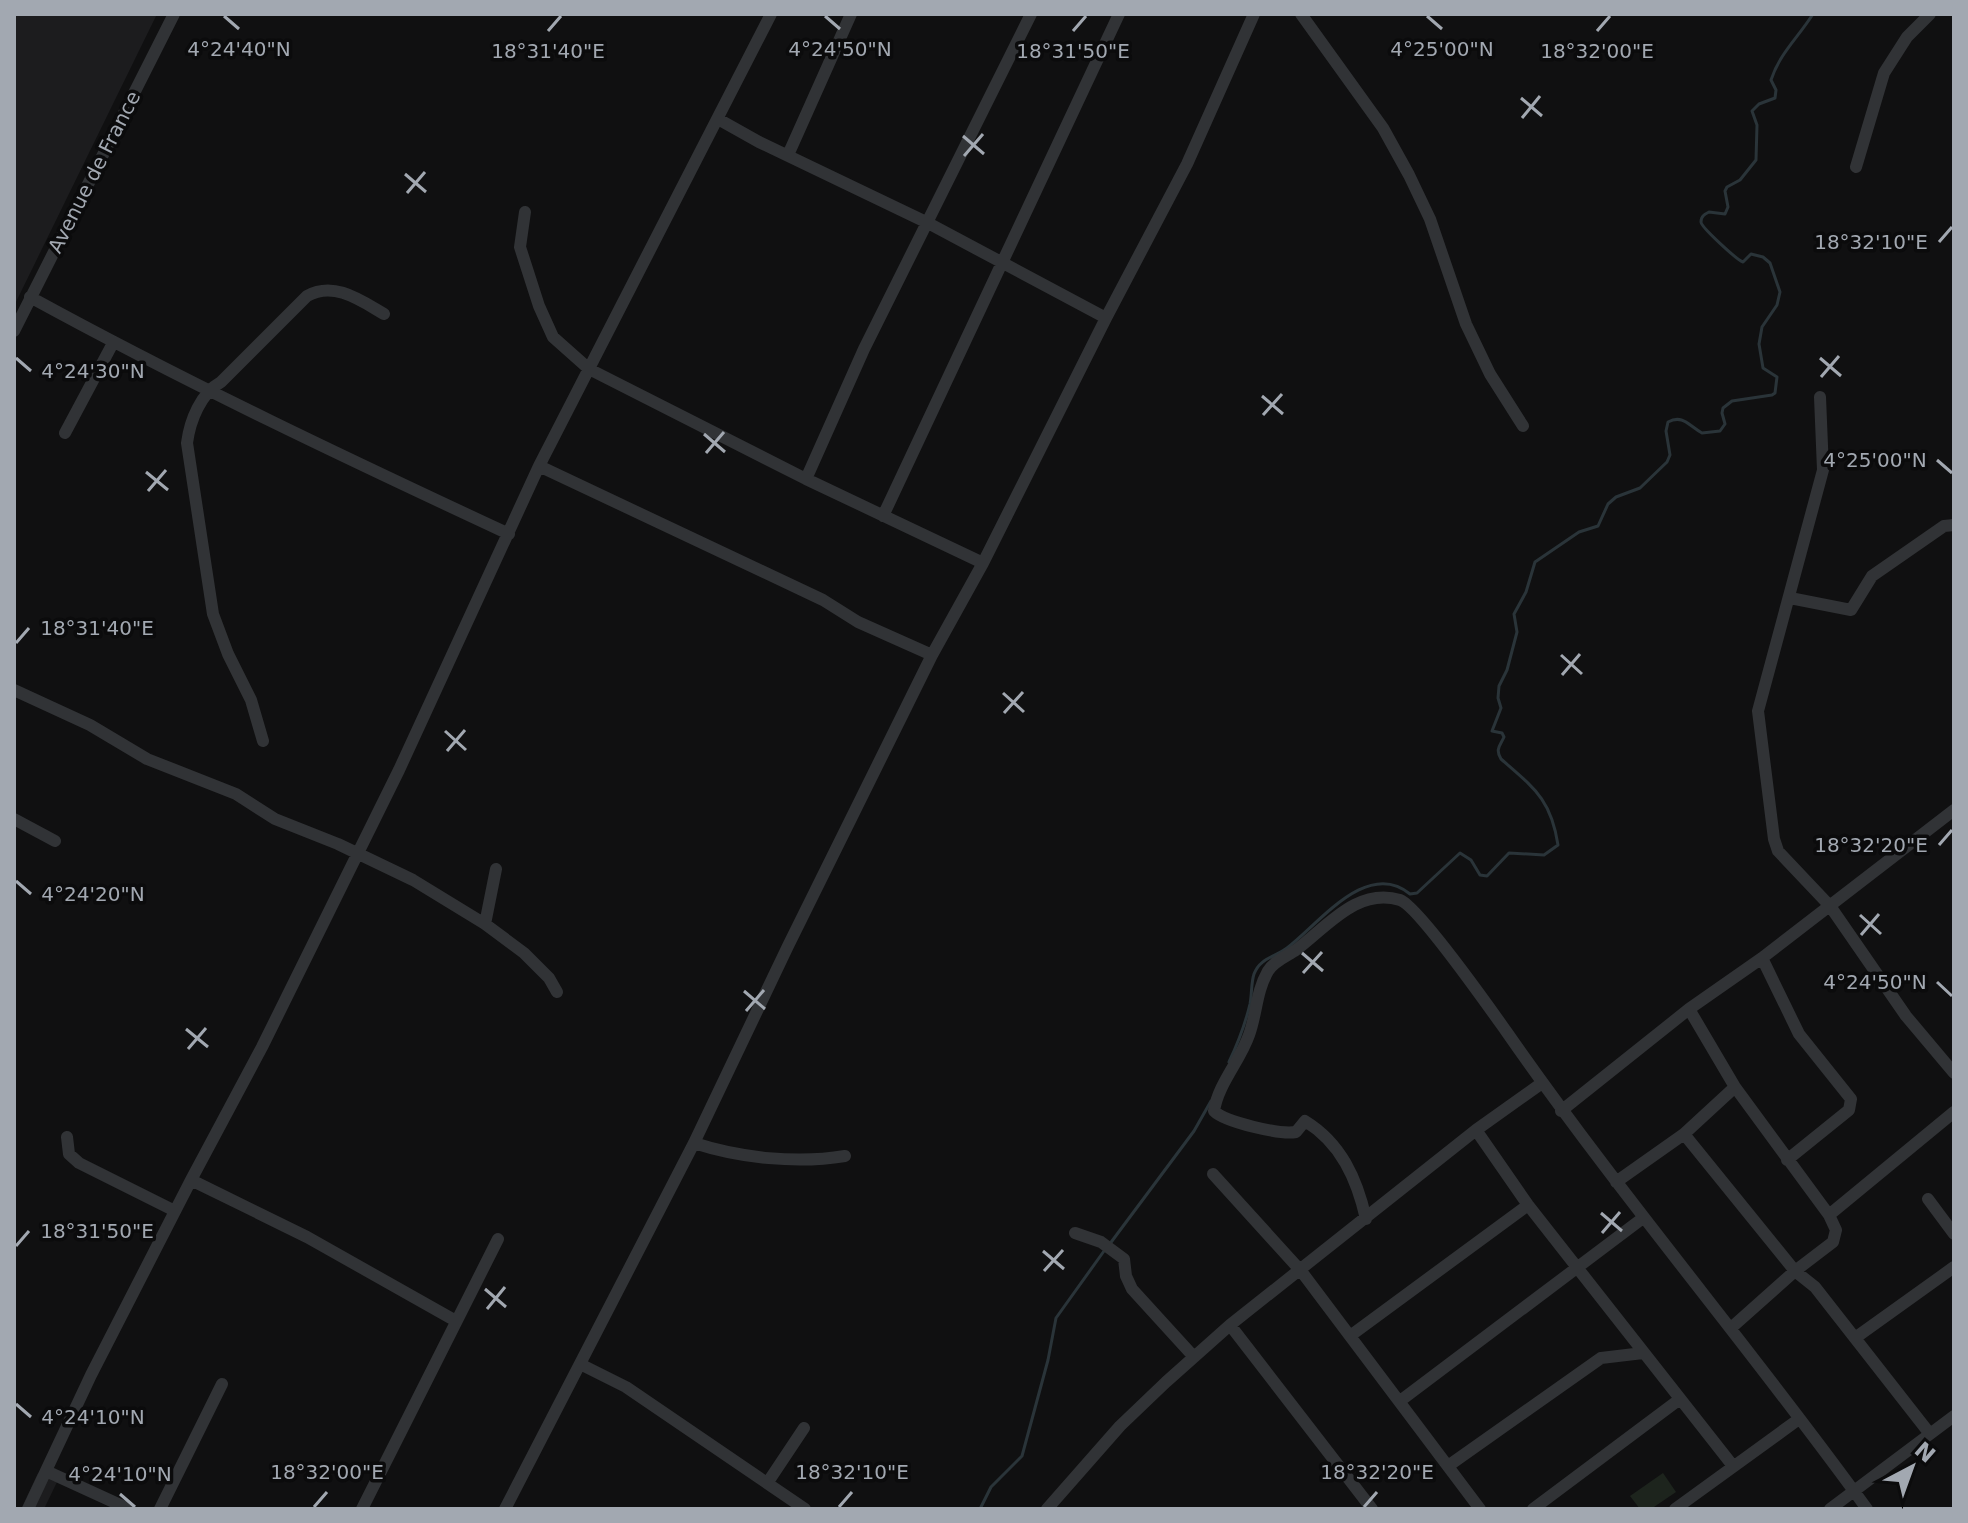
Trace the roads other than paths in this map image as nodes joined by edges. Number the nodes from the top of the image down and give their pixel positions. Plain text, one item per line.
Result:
1 (174, 14) edge
2 (771, 14) edge
3 (851, 14) edge
4 (1031, 14) edge
5 (1119, 14) edge
6 (1254, 14) edge
7 (1301, 14) edge
8 (1930, 14) edge
9 (718, 119) junction
10 (788, 155) junction
11 (1856, 167) dead end
12 (525, 212) dead end
13 (928, 223) junction
14 (1002, 261) junction
15 (30, 297) junction
16 (384, 314) dead end
17 (1106, 318) junction
18 (14, 331) edge
19 (113, 343) junction
20 (589, 369) junction
21 (207, 390) junction
22 (1820, 397) dead end
23 (1523, 426) dead end
24 (65, 433) dead end
25 (539, 466) junction
26 (806, 479) junction
27 (883, 516) junction
28 (1954, 525) edge
29 (509, 534) junction
30 (983, 563) junction
31 (1790, 598) junction
32 (932, 655) junction
33 (14, 690) edge
34 (263, 741) dead end
35 (1954, 810) edge
36 (14, 819) edge
37 (55, 841) dead end
38 (357, 855) junction
39 (496, 869) dead end
40 (1830, 906) junction
41 (485, 924) junction
42 (1762, 958) junction
43 (557, 992) dead end
44 (1689, 1009) junction
45 (1954, 1073) edge
46 (1542, 1083) junction
47 (1735, 1087) junction
48 (1561, 1111) junction
49 (1954, 1112) edge
50 (1476, 1130) junction
51 (1684, 1134) junction
52 (67, 1137) dead end
53 (694, 1143) junction
54 (845, 1156) dead end
55 (1787, 1160) junction
56 (1213, 1174) dead end
57 (191, 1180) junction
58 (1616, 1182) junction
59 (1928, 1199) dead end
60 (1528, 1205) junction
61 (175, 1211) junction
62 (1829, 1215) junction
63 (1643, 1218) junction
64 (1366, 1219) junction
65 (1075, 1233) dead end
66 (1954, 1234) edge
67 (498, 1239) dead end
68 (1577, 1267) junction
69 (1954, 1267) edge
70 (1301, 1271) junction
71 (1795, 1271) junction
72 (456, 1321) junction
73 (1230, 1325) junction
74 (1731, 1328) junction
75 (1350, 1336) junction
76 (1855, 1338) junction
77 (1643, 1353) junction
78 (1194, 1357) junction
79 (580, 1364) junction
80 (222, 1384) dead end
81 (1680, 1399) junction
82 (1400, 1401) junction
83 (1954, 1416) edge
84 (1799, 1419) junction
85 (804, 1428) dead end
86 (1930, 1434) junction
87 (1448, 1466) junction
88 (1733, 1466) junction
89 (46, 1471) junction
90 (768, 1482) junction
91 (1854, 1491) junction
92 (28, 1509) edge
93 (129, 1509) edge
94 (160, 1509) edge
95 (362, 1509) edge
96 (505, 1509) edge
97 (805, 1509) edge
98 (1047, 1509) edge
99 (1372, 1509) edge
100 (1480, 1509) edge
101 (1533, 1509) edge
102 (1675, 1509) edge
103 (1830, 1509) edge
104 (1867, 1509) edge

1 - 15 street, Avenue de France
2 - 9 street
3 - 10 street
4 - 13 street
5 - 14 street
6 - 17 street
7 - 23 street
8 - 11 street
9 - 10 street
9 - 20 street
10 - 13 street
12 - 20 street
13 - 14 street
13 - 26 street
14 - 17 street
14 - 27 street
15 - 18 street, Avenue de France
15 - 19 street
16 - 21 street
17 - 30 street
19 - 21 street
19 - 24 street
20 - 25 street
20 - 26 street
21 - 29 street
21 - 34 street
22 - 31 street
25 - 29 street
25 - 32 street
26 - 27 street
27 - 30 street
28 - 31 street
29 - 38 street
30 - 32 street
31 - 40 street
32 - 53 street
33 - 38 street
35 - 40 street
36 - 37 street
38 - 41 street
38 - 57 street
39 - 41 street
40 - 42 street
40 - 45 street
41 - 43 street
42 - 44 street
42 - 55 street
44 - 47 street
44 - 48 street
46 - 48 street
46 - 50 street
46 - 64 street
47 - 51 street
47 - 55 street
48 - 58 street
49 - 62 street
50 - 60 street
50 - 64 street
51 - 58 street
51 - 71 street
52 - 61 street
53 - 54 street
53 - 79 street
55 - 62 street
56 - 70 street
57 - 61 street
57 - 72 street
58 - 63 street
59 - 66 street
60 - 68 street
60 - 75 street
61 - 89 street
62 - 71 street
63 - 68 street
63 - 74 street
64 - 70 street
65 - 78 street
67 - 72 street
68 - 77 street
68 - 82 street
69 - 76 street
70 - 73 street
70 - 75 street
71 - 74 street
71 - 76 street
72 - 95 street
73 - 78 street
73 - 99 street
74 - 84 street
75 - 82 street
76 - 86 street
77 - 81 street
77 - 87 street
78 - 98 street
79 - 90 street
79 - 96 street
80 - 94 street
81 - 88 street
81 - 101 street
82 - 87 street
83 - 86 street
84 - 88 street
84 - 91 street
85 - 90 street
86 - 91 street
87 - 100 street
88 - 102 street
89 - 92 street
89 - 93 street
90 - 97 street
91 - 103 street
91 - 104 street

